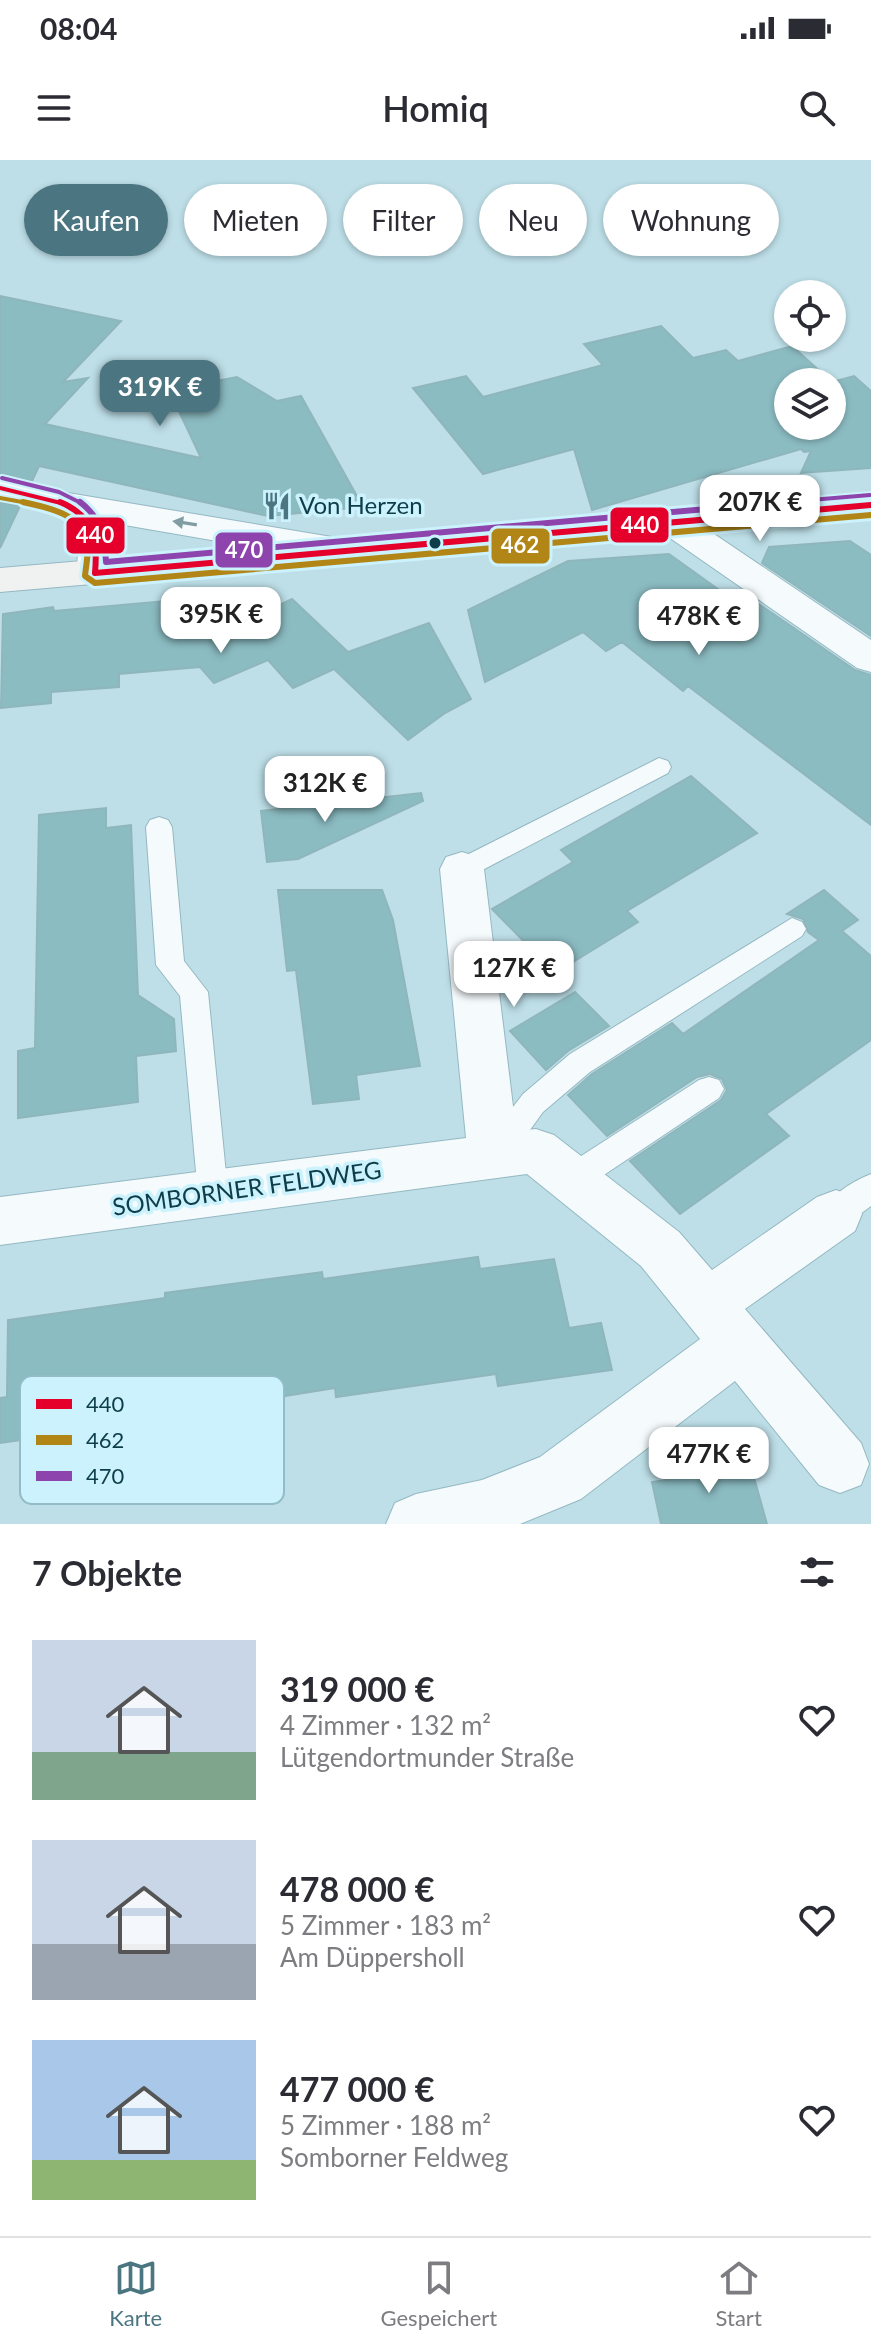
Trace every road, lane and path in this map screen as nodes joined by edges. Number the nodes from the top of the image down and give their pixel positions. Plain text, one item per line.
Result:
1 (0, 488) edge
2 (49, 501) junction
3 (871, 505) edge
4 (670, 521) junction
5 (344, 551) junction
6 (95, 573) junction
7 (0, 580) edge
8 (871, 659) edge
9 (659, 767) dead end
10 (159, 827) dead end
11 (462, 869) joint
12 (792, 929) dead end
13 (709, 1089) dead end
14 (493, 1156) junction
15 (572, 1179) junction
16 (213, 1194) junction
17 (854, 1201) edge
18 (0, 1221) edge
19 (722, 1324) junction
20 (840, 1464) dead end
21 (416, 1524) edge

1 - 2 street
5 -> 2 street
2 - 6 street
3 - 4 main road
4 - 5 main road
4 - 8 street
5 - 6 main road
6 - 7 main road
9 - 11 lane
10 - 16 lane
11 - 14 street
12 - 14 lane
13 - 15 lane
14 - 15 street, SOMBORNER FELDWEG
14 - 16 street, SOMBORNER FELDWEG
15 - 19 street, SOMBORNER FELDWEG
16 - 18 street, SOMBORNER FELDWEG
17 - 19 street
19 - 20 street, SOMBORNER FELDWEG
19 - 21 street

